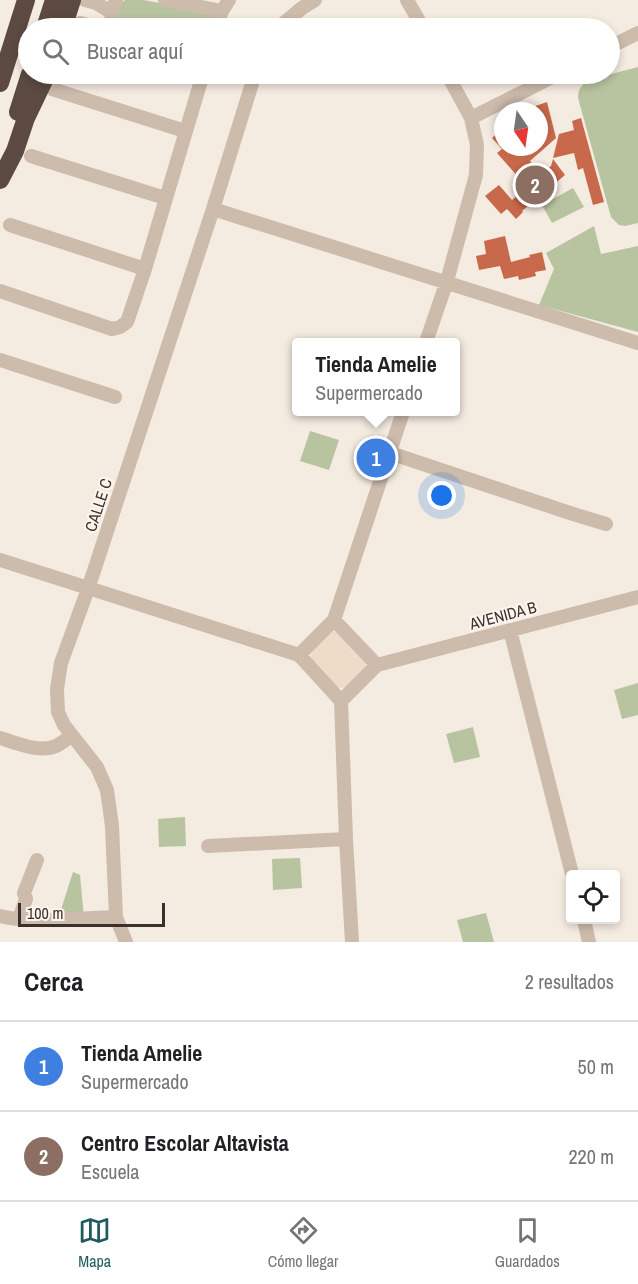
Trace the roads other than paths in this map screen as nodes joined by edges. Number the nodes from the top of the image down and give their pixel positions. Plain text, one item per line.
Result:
1 (26, 0) edge
2 (72, 0) edge
3 (165, 0) edge
4 (315, 0) edge
5 (407, 0) edge
6 (226, 5) edge
7 (114, 6) edge
8 (20, 18) edge
9 (55, 18) edge
10 (71, 18) edge
11 (290, 18) edge
12 (417, 18) edge
13 (18, 25) edge
14 (638, 33) edge
15 (620, 42) edge
16 (0, 82) edge
17 (27, 84) edge
18 (47, 84) edge
19 (57, 84) edge
20 (200, 84) edge
21 (252, 84) edge
22 (452, 84) edge
23 (538, 84) edge
24 (471, 118) junction
25 (185, 131) junction
26 (31, 156) dead end
27 (0, 168) edge
28 (0, 180) edge
29 (165, 198) junction
30 (213, 208) junction
31 (10, 225) dead end
32 (145, 269) junction
33 (447, 281) junction
34 (0, 291) edge
35 (427, 338) edge
36 (638, 343) edge
37 (0, 360) edge
38 (116, 397) dead end
39 (401, 416) edge
40 (390, 453) junction
41 (606, 524) dead end
42 (0, 560) edge
43 (88, 589) junction
44 (638, 597) edge
45 (334, 620) junction
46 (510, 630) junction
47 (299, 655) junction
48 (377, 665) junction
49 (341, 701) junction
50 (72, 735) junction
51 (0, 738) edge
52 (346, 839) junction
53 (208, 846) dead end
54 (38, 860) dead end
55 (571, 870) edge
56 (0, 916) edge
57 (116, 917) junction
58 (19, 919) junction
59 (585, 924) edge
60 (126, 942) edge
61 (352, 942) edge
62 (589, 942) edge

1 - 8 highway
2 - 7 street
2 - 9 highway
2 - 10 highway
3 - 6 street
4 - 11 street
5 - 12 street
13 - 16 highway
14 - 15 street
17 - 27 highway
18 - 28 highway
19 - 25 street
20 - 25 street
21 - 30 street, CALLE C
22 - 24 street
23 - 24 street
24 - 33 street
25 - 29 street
26 - 29 street
29 - 32 street
30 - 33 street
30 - 43 street, CALLE C
31 - 32 street
32 - 34 street
33 - 35 street
33 - 36 street
37 - 38 street
39 - 40 street
40 - 41 street
40 - 45 street
42 - 43 street
43 - 47 street
43 - 50 street, CALLE C
44 - 46 street, AVENIDA B
45 - 47 street
45 - 48 street
46 - 48 street, AVENIDA B
46 - 55 street
47 - 49 street
48 - 49 street
49 - 52 street
50 - 51 street
50 - 57 street, CALLE C
52 - 53 street
52 - 61 street
54 - 58 street
56 - 58 street
57 - 58 street
57 - 60 street, CALLE C
59 - 62 street

